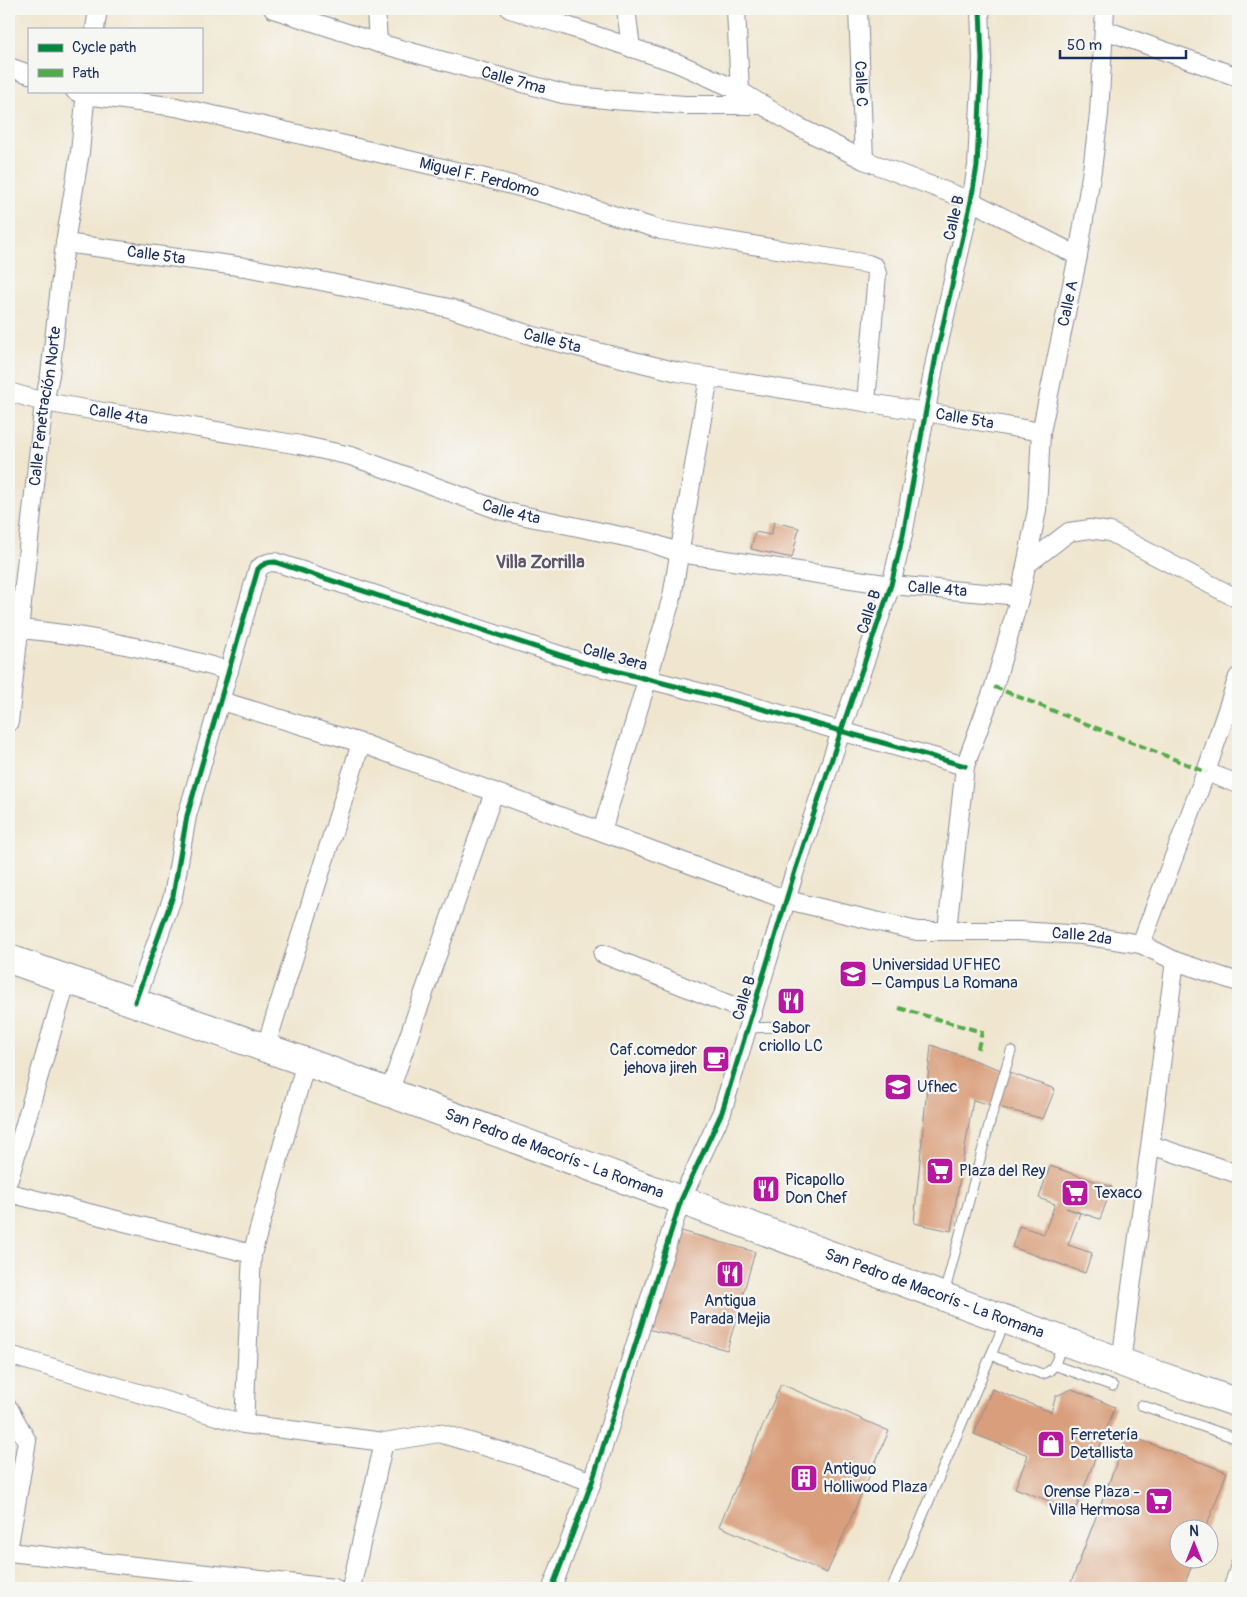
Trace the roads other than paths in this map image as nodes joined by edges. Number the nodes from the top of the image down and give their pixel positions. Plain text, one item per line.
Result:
1 (98, 9) edge
2 (273, 9) edge
3 (376, 9) edge
4 (510, 9) edge
5 (626, 9) edge
6 (736, 9) edge
7 (858, 9) edge
8 (980, 9) edge
9 (1105, 9) edge
10 (95, 28) edge
11 (1105, 30) junction
12 (378, 43) junction
13 (631, 48) junction
14 (9, 67) edge
15 (28, 74) edge
16 (1238, 77) edge
17 (740, 91) junction
18 (82, 93) edge
19 (764, 105) junction
20 (864, 160) junction
21 (971, 201) junction
22 (65, 243) junction
23 (1078, 256) junction
24 (709, 377) junction
25 (9, 392) edge
26 (44, 402) junction
27 (866, 402) junction
28 (926, 412) junction
29 (1041, 432) junction
30 (680, 553) junction
31 (1026, 565) junction
32 (891, 585) junction
33 (1020, 596) junction
34 (1238, 599) edge
35 (20, 629) junction
36 (12, 670) edge
37 (229, 671) junction
38 (1238, 677) edge
39 (648, 679) junction
40 (221, 701) junction
41 (9, 722) edge
42 (841, 730) junction
43 (361, 743) junction
44 (965, 766) junction
45 (1206, 772) junction
46 (1238, 784) edge
47 (494, 792) junction
48 (602, 831) junction
49 (787, 900) junction
50 (947, 930) junction
51 (1141, 944) junction
52 (604, 954) dead end
53 (9, 959) edge
54 (1175, 961) junction
55 (67, 979) junction
56 (1238, 982) edge
57 (135, 1002) junction
58 (751, 1021) junction
59 (776, 1027) dead end
60 (265, 1049) junction
61 (1011, 1051) dead end
62 (306, 1062) junction
63 (389, 1093) junction
64 (1151, 1145) junction
65 (1238, 1174) edge
66 (9, 1179) edge
67 (9, 1193) edge
68 (681, 1200) junction
69 (252, 1254) junction
70 (943, 1296) junction
71 (1006, 1319) junction
72 (1059, 1353) junction
73 (9, 1355) edge
74 (991, 1355) junction
75 (1117, 1374) junction
76 (1238, 1403) edge
77 (1141, 1405) dead end
78 (9, 1408) edge
79 (244, 1424) junction
80 (1238, 1439) edge
81 (384, 1442) junction
82 (592, 1482) junction
83 (9, 1545) edge
84 (9, 1552) edge
85 (1238, 1557) edge
86 (334, 1588) edge
87 (351, 1588) edge
88 (552, 1588) edge
89 (892, 1588) edge
90 (1228, 1588) edge

1 - 10 street
2 - 12 street, Calle 7ma
3 - 12 street
4 - 13 street
5 - 13 street
6 - 17 street
7 - 20 street, Calle C
8 - 21 street, Calle B
9 - 11 street, Calle A
11 - 16 street
11 - 23 street, Calle A
12 - 19 street, Calle 7ma
13 - 17 street
14 - 15 street
17 - 19 street
18 - 22 street, Calle Penetración Norte
18 - 27 street, Miguel F. Perdomo
19 - 20 street
20 - 21 street
21 - 23 street
21 - 28 street, Calle B
22 - 24 street, Calle 5ta
22 - 26 street, Calle Penetración Norte
23 - 29 street, Calle A
24 - 27 street, Calle 5ta
24 - 30 street
25 - 26 street, Calle 4ta
26 - 30 street, Calle 4ta
26 - 35 street, Calle Penetración Norte
27 - 28 street, Calle 5ta
28 - 29 street, Calle 5ta
28 - 32 street, Calle B
29 - 31 street, Calle A
30 - 32 street, Calle 4ta
30 - 39 street
31 - 33 street, Calle A
31 - 34 street
32 - 33 street, Calle 4ta
32 - 42 street, Calle B
33 - 44 street, Calle A
35 - 36 street, Calle Penetración Norte
35 - 37 street
36 - 41 street, Calle Penetración Norte
37 - 39 street, Calle 3era
37 - 40 street
38 - 45 street
39 - 42 street, Calle 3era
39 - 48 street
40 - 43 street, Calle 2da
40 - 57 street
42 - 44 street, Calle 3era
42 - 49 street, Calle B
43 - 47 street, Calle 2da
43 - 60 street
44 - 50 street, Calle A
45 - 46 street
45 - 51 street
47 - 48 street, Calle 2da
47 - 63 street
48 - 49 street, Calle 2da
49 - 50 street, Calle 2da
49 - 58 street, Calle B
50 - 51 street, Calle 2da
51 - 54 street, Calle 2da
52 - 58 street
53 - 55 main road, San Pedro de Macorís - La Romana
54 - 56 street, Calle 2da
54 - 64 street
55 - 57 main road, San Pedro de Macorís - La Romana
55 - 66 street
57 - 60 main road, San Pedro de Macorís - La Romana
58 - 59 lane
58 - 68 street, Calle B
60 - 62 main road, San Pedro de Macorís - La Romana
61 - 70 lane
62 - 63 main road, San Pedro de Macorís - La Romana
62 - 69 street
63 - 68 main road, San Pedro de Macorís - La Romana
64 - 65 street
64 - 75 street
67 - 69 street
68 - 70 main road, San Pedro de Macorís - La Romana
68 - 82 street, Calle B
69 - 79 street
70 - 71 main road, San Pedro de Macorís - La Romana
71 - 72 main road, San Pedro de Macorís - La Romana
71 - 74 lane
72 - 74 lane
72 - 75 main road, San Pedro de Macorís - La Romana
73 - 79 street
74 - 89 lane
75 - 76 main road, San Pedro de Macorís - La Romana
77 - 80 lane
78 - 83 street
79 - 81 street
81 - 82 street
81 - 87 street
82 - 88 street, Calle B
84 - 86 street
85 - 90 lane

